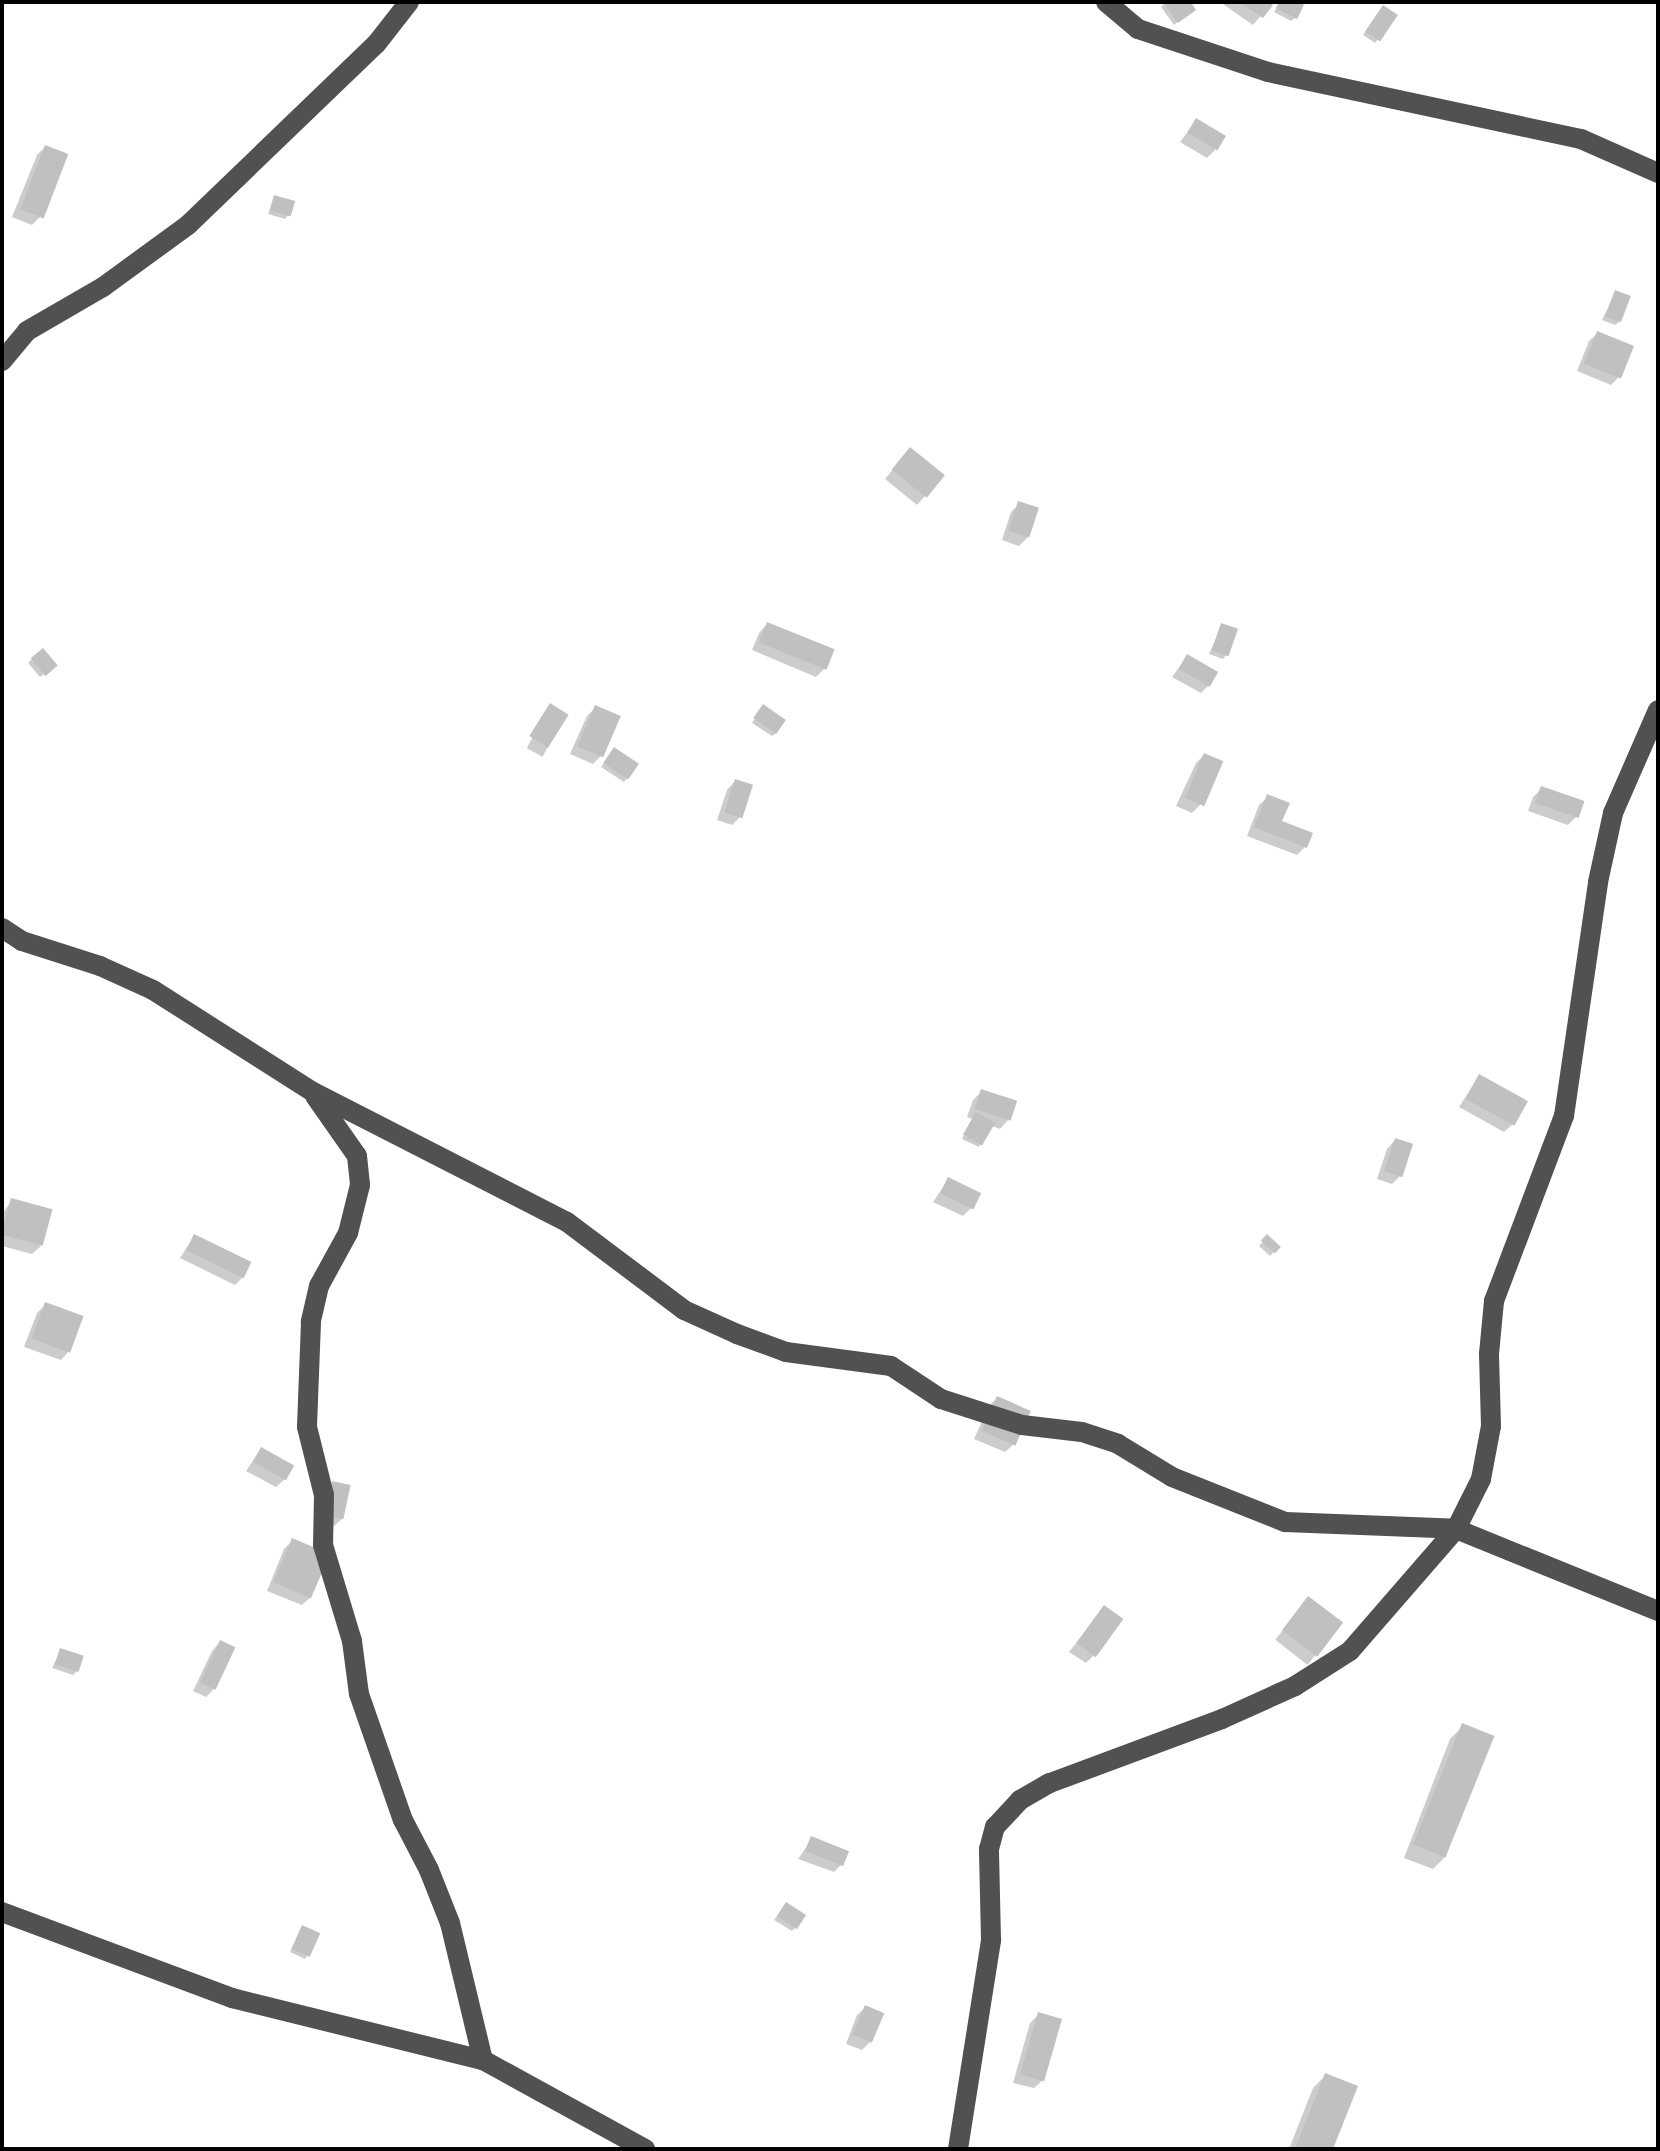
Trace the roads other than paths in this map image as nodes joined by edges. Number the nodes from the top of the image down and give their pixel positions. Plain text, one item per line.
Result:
1 (409, 2) edge
2 (1106, 2) edge
3 (1658, 173) edge
4 (2, 361) edge
5 (1658, 710) edge
6 (2, 928) edge
7 (313, 1092) junction
8 (1456, 1529) junction
9 (1658, 1611) edge
10 (2, 1912) edge
11 (483, 2060) junction
12 (640, 2148) edge
13 (958, 2149) edge

1 - 4 street
2 - 3 street
5 - 8 street
6 - 7 street
7 - 8 street
7 - 11 street
8 - 9 street
8 - 13 street
10 - 11 street
11 - 12 street

